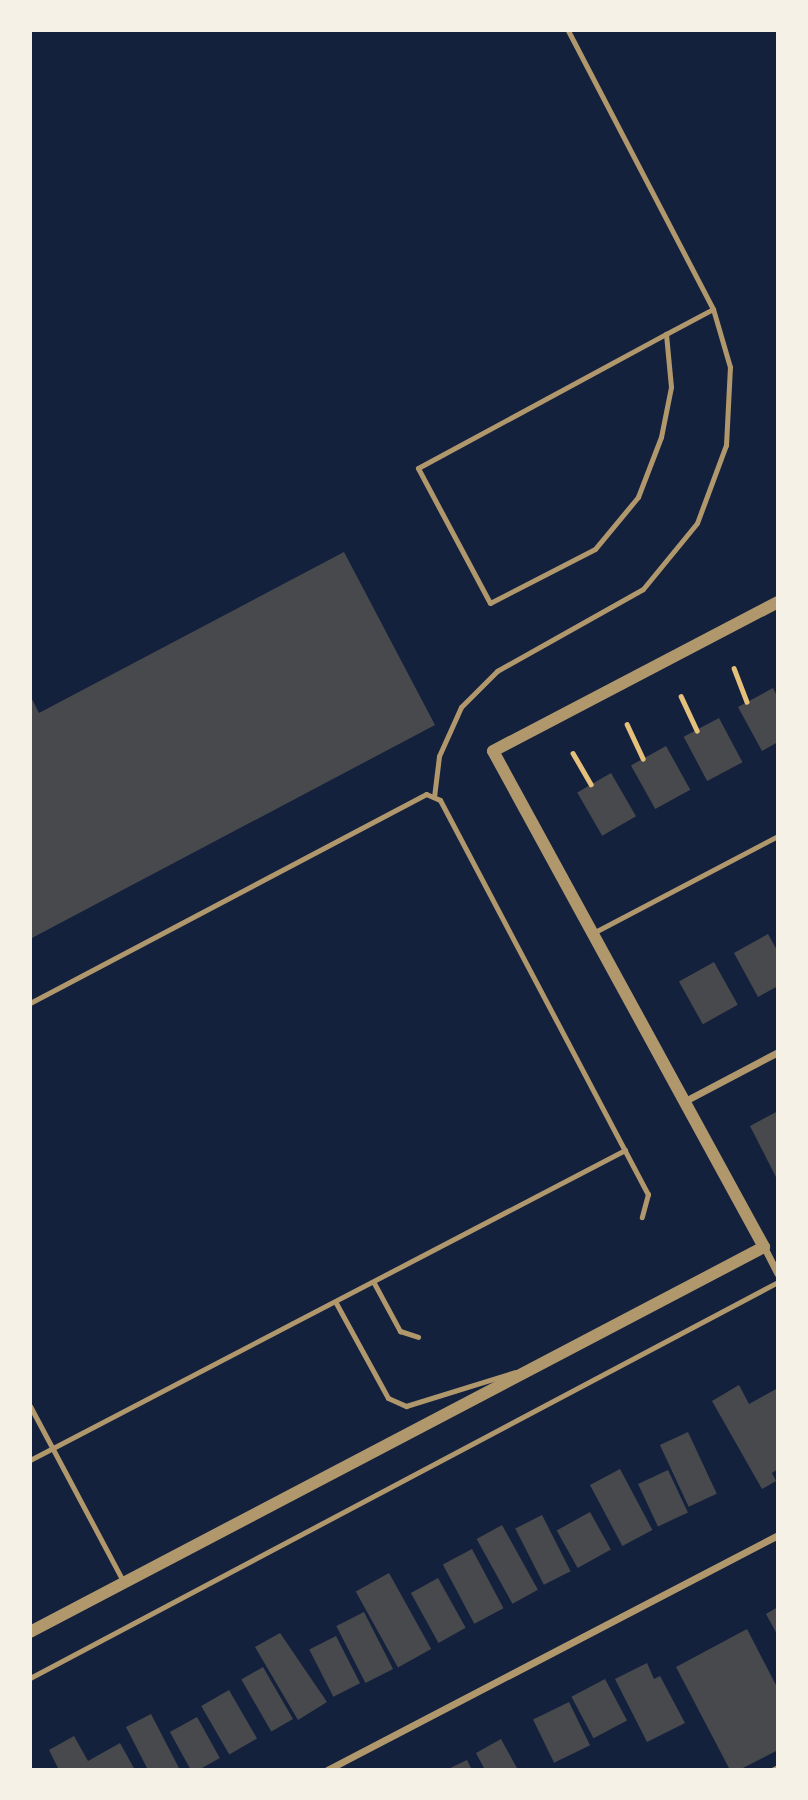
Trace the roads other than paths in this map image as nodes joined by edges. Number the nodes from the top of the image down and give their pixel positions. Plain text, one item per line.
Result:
1 (568, 30) edge
2 (713, 309) junction
3 (666, 334) junction
4 (778, 602) edge
5 (434, 797) junction
6 (778, 836) edge
7 (593, 933) junction
8 (30, 1003) edge
9 (778, 1052) edge
10 (685, 1101) junction
11 (625, 1150) junction
12 (642, 1217) dead end
13 (764, 1247) junction
14 (778, 1274) edge
15 (778, 1282) edge
16 (374, 1283) junction
17 (336, 1303) junction
18 (418, 1337) dead end
19 (536, 1366) junction
20 (30, 1406) edge
21 (52, 1448) junction
22 (30, 1460) edge
23 (778, 1535) edge
24 (124, 1583) junction
25 (30, 1632) edge
26 (30, 1678) edge
27 (778, 1767) edge
28 (327, 1770) edge
29 (772, 1770) edge

1 - 2 lane
2 - 3 lane
2 - 5 lane
3 - 3 lane
4 - 7 street
5 - 8 lane
5 - 11 lane
6 - 7 lane
7 - 10 street
9 - 10 street
10 - 13 street
11 - 12 lane
11 - 16 lane
13 - 14 street
13 - 19 street
15 - 26 lane
16 - 17 lane
16 - 18 lane
17 - 19 lane
17 - 21 lane
19 - 24 street
20 - 21 lane
21 - 22 lane
21 - 24 lane
23 - 28 street
24 - 25 street
27 - 29 lane

